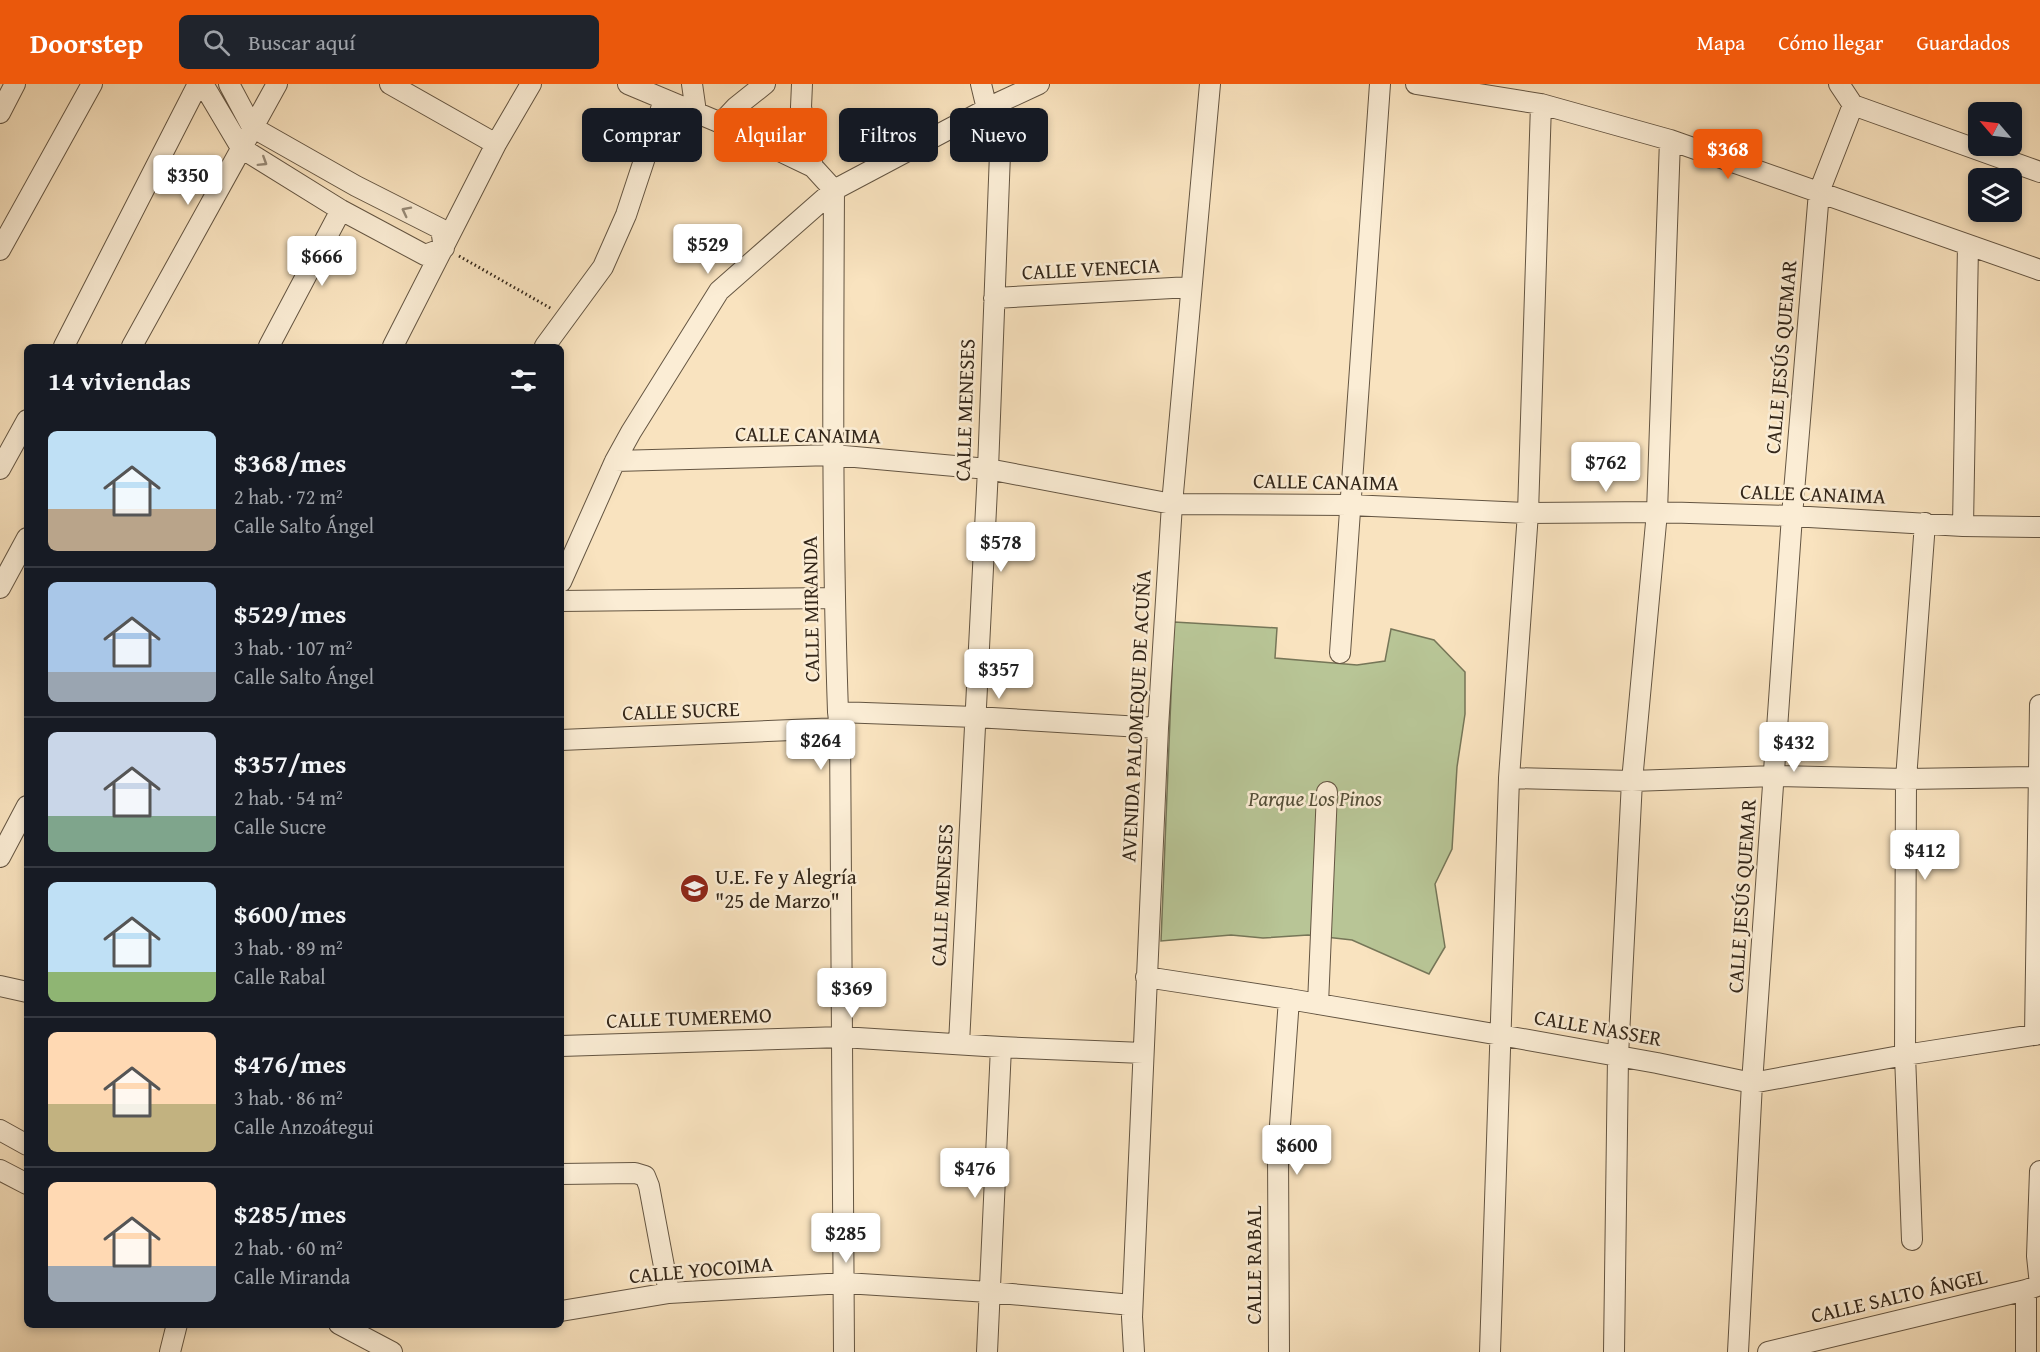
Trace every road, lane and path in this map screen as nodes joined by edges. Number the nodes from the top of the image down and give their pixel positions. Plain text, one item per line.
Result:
1 (15, 84) edge
2 (92, 84) edge
3 (198, 84) edge
4 (203, 84) edge
5 (229, 84) edge
6 (277, 84) edge
7 (390, 84) edge
8 (531, 84) edge
9 (628, 84) edge
10 (692, 84) edge
11 (765, 84) edge
12 (802, 84) edge
13 (981, 84) edge
14 (1039, 84) edge
15 (1210, 84) edge
16 (1380, 84) edge
17 (1416, 84) edge
18 (1839, 84) edge
19 (664, 100) junction
20 (1541, 104) junction
21 (994, 105) junction
22 (1853, 105) junction
23 (685, 108) edge
24 (695, 108) edge
25 (735, 108) edge
26 (0, 113) edge
27 (252, 127) junction
28 (1670, 140) junction
29 (496, 144) junction
30 (241, 148) junction
31 (803, 162) edge
32 (813, 167) junction
33 (2040, 172) edge
34 (834, 190) junction
35 (1819, 192) junction
36 (341, 210) junction
37 (1968, 244) junction
38 (444, 248) junction
39 (0, 250) edge
40 (2040, 270) edge
41 (1190, 287) junction
42 (994, 298) junction
43 (567, 317) junction
44 (65, 344) edge
45 (133, 344) edge
46 (270, 344) edge
47 (394, 344) edge
48 (546, 344) edge
49 (24, 425) edge
50 (832, 455) junction
51 (615, 460) junction
52 (0, 469) edge
53 (988, 469) junction
54 (1172, 504) junction
55 (1350, 505) junction
56 (1657, 512) junction
57 (1528, 513) junction
58 (1792, 516) junction
59 (1925, 523) junction
60 (1963, 526) junction
61 (2040, 527) edge
62 (24, 544) edge
63 (564, 575) edge
64 (0, 588) edge
65 (834, 598) junction
66 (564, 601) edge
67 (1340, 653) dead end
68 (2040, 705) edge
69 (975, 717) junction
70 (839, 720) junction
71 (1158, 728) junction
72 (564, 740) edge
73 (1775, 776) junction
74 (2039, 777) edge
75 (1509, 778) junction
76 (1906, 779) junction
77 (1632, 781) junction
78 (1327, 792) dead end
79 (24, 812) edge
80 (0, 857) edge
81 (1146, 977) junction
82 (0, 986) edge
83 (24, 991) edge
84 (1289, 999) junction
85 (1318, 1004) junction
86 (1500, 1035) junction
87 (2037, 1035) edge
88 (842, 1037) junction
89 (959, 1044) junction
90 (564, 1046) edge
91 (1001, 1047) junction
92 (1143, 1053) junction
93 (1905, 1055) junction
94 (1618, 1056) junction
95 (1752, 1083) junction
96 (0, 1130) edge
97 (24, 1143) edge
98 (0, 1170) edge
99 (2040, 1171) edge
100 (564, 1174) edge
101 (24, 1182) edge
102 (1912, 1240) dead end
103 (844, 1283) junction
104 (2033, 1288) edge
105 (989, 1292) junction
106 (669, 1293) junction
107 (1132, 1305) junction
108 (564, 1310) edge
109 (176, 1328) edge
110 (346, 1328) edge
111 (362, 1338) edge
112 (170, 1352) edge
113 (392, 1352) edge
114 (844, 1352) edge
115 (987, 1352) edge
116 (1134, 1352) edge
117 (1279, 1352) edge
118 (1490, 1352) edge
119 (1614, 1352) edge
120 (1738, 1352) edge
121 (1768, 1352) edge
122 (2026, 1352) edge

1 - 26 street
2 - 39 street
3 - 44 street
4 - 30 street
5 - 27 street
6 - 27 street
7 - 29 street
8 - 29 street
9 - 19 street
10 - 24 street
11 - 25 street
12 - 32 street
13 - 21 street, CALLE MENESES
14 - 21 street
15 - 41 street, AVENIDA PALOMEQUE DE ACUÑA
16 - 55 street
17 - 20 street
18 - 22 street
19 - 23 street
19 - 43 street
20 - 28 street
20 - 57 street
21 - 34 street
21 - 42 street, CALLE MENESES
22 - 33 street
22 - 35 street, CALLE JESÚS QUEMAR
27 - 30 street
38 -> 27 street
28 - 35 street
28 - 56 street
29 - 38 street
30 -> 36 street
30 - 45 street
31 - 32 street
32 - 34 street
34 - 50 street, CALLE MIRANDA
34 - 51 street
35 - 37 street
35 - 58 street, CALLE JESÚS QUEMAR
36 - 38 street
36 - 46 street
37 - 40 street
37 - 60 street
38 - 43 path
38 - 47 street
41 - 42 street, CALLE VENECIA
41 - 54 street, AVENIDA PALOMEQUE DE ACUÑA
42 - 53 street, CALLE MENESES
43 - 48 street
49 - 52 street
50 - 51 street, CALLE CANAIMA
50 - 53 street, CALLE CANAIMA
50 - 65 street, CALLE MIRANDA
51 - 63 street
53 - 54 street, CALLE CANAIMA
53 - 69 street, CALLE MENESES
54 - 55 street, CALLE CANAIMA
54 - 71 street, AVENIDA PALOMEQUE DE ACUÑA
55 - 57 street, CALLE CANAIMA
55 - 67 street
56 - 57 street, CALLE CANAIMA
56 - 58 street, CALLE CANAIMA
56 - 77 street
57 - 75 street
58 - 59 street, CALLE CANAIMA
58 - 73 street, CALLE JESÚS QUEMAR
59 - 60 street, CALLE CANAIMA
59 - 76 street
60 - 61 street, CALLE CANAIMA
62 - 64 street
65 - 66 street
65 - 70 street, CALLE MIRANDA
68 - 74 street
69 - 70 street, CALLE SUCRE
69 - 71 street, CALLE SUCRE
69 - 89 street, CALLE MENESES
70 - 72 street, CALLE SUCRE
70 - 88 street, CALLE MIRANDA
71 - 81 street, AVENIDA PALOMEQUE DE ACUÑA
73 - 76 street
73 - 77 street
73 - 95 street, CALLE JESÚS QUEMAR
74 - 76 street
74 - 87 street
75 - 77 street
75 - 86 street
76 - 93 street
77 - 94 street
78 - 85 street
79 - 80 street
81 - 84 street, CALLE NASSER
81 - 92 street, AVENIDA PALOMEQUE DE ACUÑA
82 - 83 street
84 - 85 street, CALLE NASSER
84 - 117 street, CALLE RABAL
85 - 86 street, CALLE NASSER
86 - 94 street, CALLE NASSER
86 - 118 street
87 - 93 street, CALLE NASSER
88 - 89 street, CALLE TUMEREMO
88 - 90 street, CALLE TUMEREMO
88 - 103 street, CALLE MIRANDA
89 - 91 street, CALLE TUMEREMO
91 - 92 street, CALLE TUMEREMO
91 - 105 street
92 - 107 street, AVENIDA PALOMEQUE DE ACUÑA
93 - 95 street, CALLE NASSER
93 - 102 street
94 - 95 street, CALLE NASSER
94 - 119 street
95 - 120 street, CALLE JESÚS QUEMAR
96 - 97 street
98 - 101 street
99 - 104 street
100 - 106 street
103 - 105 street, CALLE YOCOIMA
103 - 106 street, CALLE YOCOIMA
103 - 114 street, CALLE MIRANDA
104 - 121 street, CALLE SALTO ÁNGEL
104 - 122 street
105 - 107 street, CALLE YOCOIMA
105 - 115 street
106 - 108 street, CALLE YOCOIMA
107 - 116 street, AVENIDA PALOMEQUE DE ACUÑA
109 - 112 street
110 - 111 street
111 - 113 street

